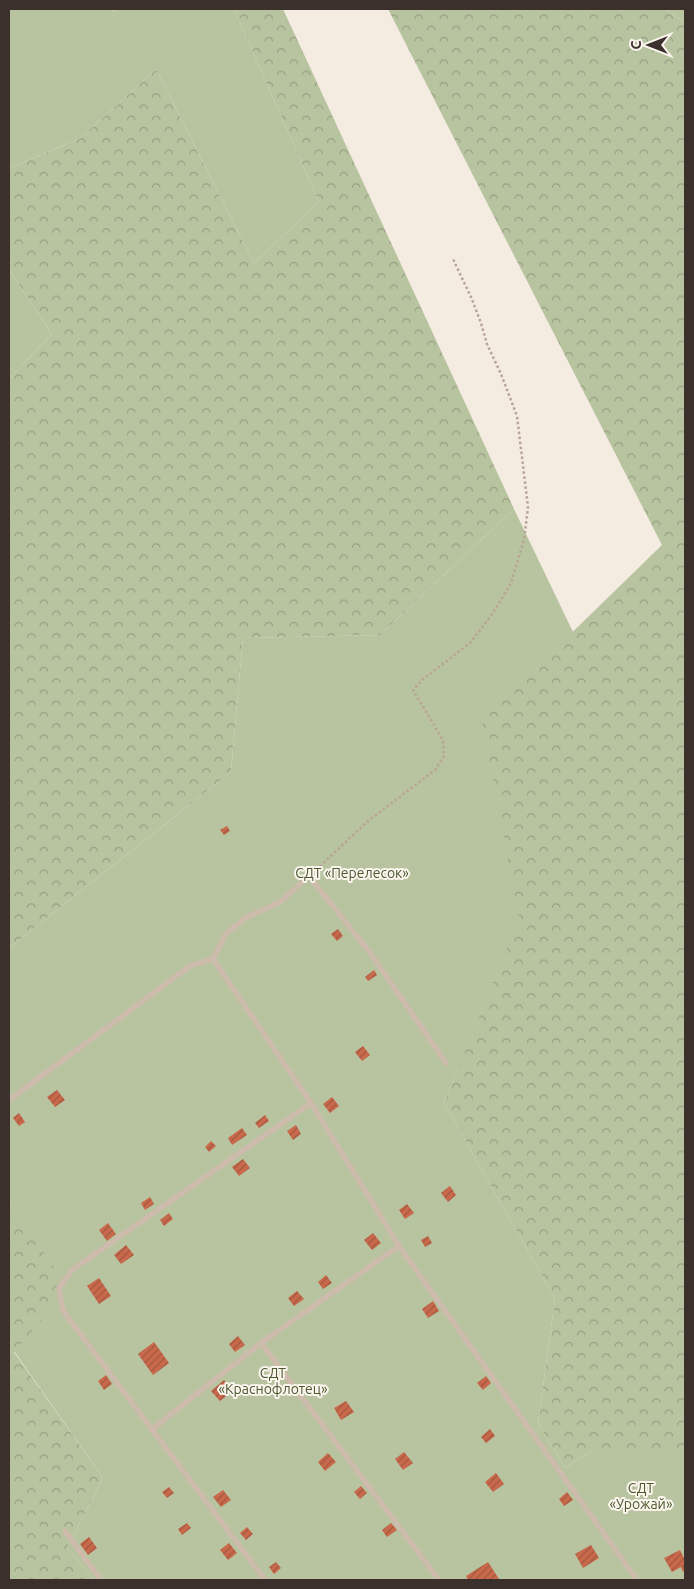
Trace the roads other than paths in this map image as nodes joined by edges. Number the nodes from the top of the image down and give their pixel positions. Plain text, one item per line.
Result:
1 (213, 959) junction
2 (446, 1064) dead end
3 (9, 1100) edge
4 (311, 1103) junction
5 (399, 1246) junction
6 (261, 1343) junction
7 (152, 1430) junction
8 (64, 1531) dead end
9 (101, 1580) edge
10 (265, 1580) edge
11 (439, 1580) edge
12 (637, 1580) edge

1 - 2 lane
1 - 3 lane
1 - 4 lane
4 - 5 lane
4 - 7 lane
5 - 6 lane
5 - 12 lane
6 - 7 lane
6 - 11 lane
7 - 10 lane
8 - 9 lane

